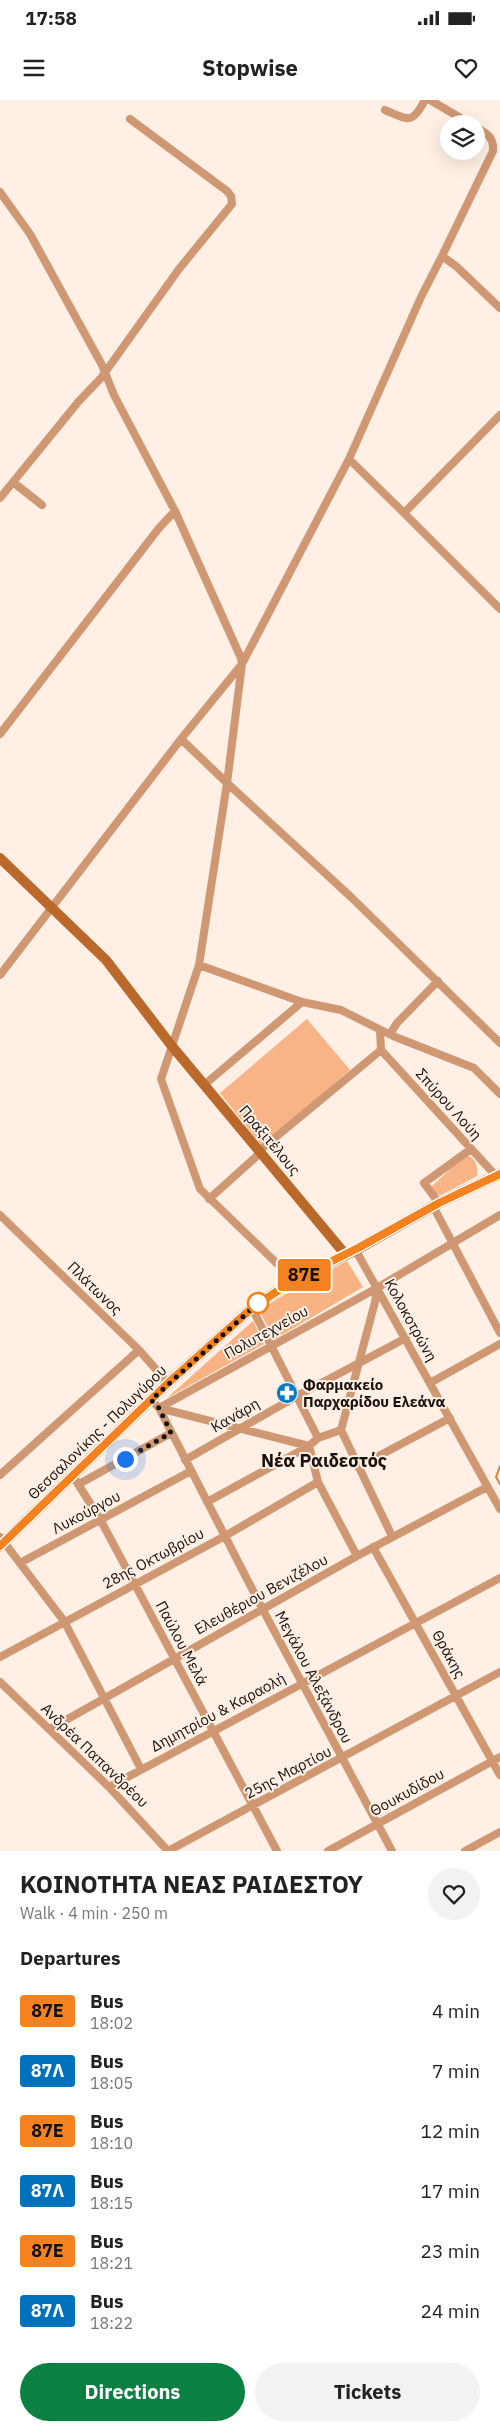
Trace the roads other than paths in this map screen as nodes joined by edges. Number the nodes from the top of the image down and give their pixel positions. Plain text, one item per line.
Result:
1 (425, 100) edge
2 (430, 100) edge
3 (384, 110) dead end
4 (456, 115) edge
5 (130, 119) dead end
6 (485, 133) edge
7 (0, 192) edge
8 (442, 256) junction
9 (500, 308) edge
10 (104, 373) junction
11 (500, 415) edge
12 (348, 459) junction
13 (13, 482) junction
14 (0, 498) edge
15 (42, 506) dead end
16 (175, 511) junction
17 (404, 513) junction
18 (500, 609) edge
19 (242, 664) junction
20 (0, 734) edge
21 (181, 739) junction
22 (226, 783) junction
23 (0, 858) edge
24 (52, 907) junction
25 (199, 965) junction
26 (0, 975) edge
27 (438, 981) junction
28 (302, 1002) junction
29 (380, 1030) junction
30 (390, 1034) junction
31 (500, 1042) edge
32 (172, 1045) junction
33 (381, 1050) junction
34 (204, 1085) junction
35 (500, 1094) edge
36 (472, 1149) junction
37 (259, 1151) junction
38 (498, 1175) edge
39 (209, 1199) junction
40 (436, 1204) junction
41 (0, 1215) edge
42 (500, 1215) edge
43 (454, 1243) junction
44 (350, 1252) junction
45 (294, 1280) junction
46 (376, 1288) junction
47 (252, 1308) junction
48 (500, 1333) edge
49 (406, 1338) junction
50 (500, 1344) edge
51 (271, 1346) junction
52 (139, 1350) junction
53 (359, 1364) junction
54 (168, 1383) junction
55 (430, 1383) junction
56 (297, 1396) junction
57 (155, 1404) junction
58 (450, 1418) junction
59 (238, 1430) junction
60 (341, 1430) junction
61 (171, 1433) junction
62 (318, 1438) junction
63 (308, 1446) junction
64 (185, 1460) junction
65 (358, 1467) junction
66 (191, 1471) junction
67 (0, 1475) edge
68 (76, 1480) junction
69 (318, 1482) junction
70 (488, 1487) junction
71 (207, 1502) junction
72 (500, 1509) edge
73 (100, 1519) junction
74 (225, 1536) junction
75 (392, 1536) junction
76 (2, 1541) edge
77 (373, 1547) junction
78 (357, 1556) junction
79 (20, 1563) junction
80 (500, 1578) edge
81 (134, 1584) junction
82 (263, 1610) junction
83 (64, 1622) junction
84 (416, 1622) junction
85 (0, 1657) edge
86 (174, 1659) junction
87 (500, 1672) edge
88 (0, 1682) edge
89 (302, 1683) junction
90 (456, 1695) junction
91 (104, 1698) junction
92 (50, 1729) junction
93 (213, 1731) junction
94 (342, 1759) junction
95 (496, 1759) edge
96 (141, 1768) junction
97 (500, 1775) edge
98 (109, 1787) junction
99 (252, 1806) junction
100 (378, 1824) junction
101 (500, 1832) edge
102 (168, 1851) edge
103 (277, 1851) edge
104 (328, 1851) edge
105 (392, 1851) edge
106 (465, 1851) edge

1 - 3 street
2 - 4 street
5 - 10 street
6 - 8 street
7 - 10 street
8 - 9 street
8 - 12 street
10 - 13 street
10 - 16 street
11 - 17 street
12 - 17 street
12 - 19 street
13 - 14 street
13 - 15 street
16 - 19 street
16 - 20 street
17 - 18 street
19 - 21 street
19 - 22 street
21 - 22 street
21 - 24 street
22 - 25 street
22 - 27 street
23 - 24 street, Πραξιτέλους
24 - 26 street
24 - 32 street, Πραξιτέλους
25 - 28 street
25 - 32 street
27 - 30 street
27 - 31 street
28 - 29 street
28 - 34 street
29 - 30 street
29 - 33 street
30 - 35 street
32 - 34 street, Πραξιτέλους
32 - 39 street
33 - 36 street, Σπύρου Λούη
33 - 37 street
34 - 37 street, Πραξιτέλους
36 - 38 street, Σπύρου Λούη
36 - 40 street
37 - 39 street
37 - 44 street, Πραξιτέλους
38 - 40 main road, Θεσσαλονίκης - Πολυγύρου
39 - 45 street
40 - 43 street
40 - 44 main road, Θεσσαλονίκης - Πολυγύρου
41 - 52 street, Πλάτωνος
42 - 43 street, Πολυτεχνείου
43 - 46 street, Πολυτεχνείου
43 - 48 street
44 - 45 main road, Θεσσαλονίκης - Πολυγύρου
44 - 46 street, Κολοκοτρώνη
45 - 47 main road, Θεσσαλονίκης - Πολυγύρου
46 - 49 street, Κολοκοτρώνη
46 - 51 street, Πολυτεχνείου
46 - 53 street
47 - 51 street
47 - 54 main road, Θεσσαλονίκης - Πολυγύρου
49 - 53 street, Κανάρη
49 - 55 street, Κολοκοτρώνη
50 - 55 street
51 - 56 street
51 - 57 street, Πολυτεχνείου
52 - 54 street, Πλάτωνος
52 - 67 street
53 - 56 street, Κανάρη
53 - 60 street
54 - 57 main road, Θεσσαλονίκης - Πολυγύρου
55 - 58 street, Κολοκοτρώνη
56 - 59 street, Κανάρη
56 - 62 street
57 - 59 street
57 - 61 street, Μεγάλου Αλεξάνδρου
57 - 68 main road, Θεσσαλονίκης - Πολυγύρου
58 - 65 street
58 - 70 street, Κολοκοτρώνη
59 - 63 street
59 - 64 street, Κανάρη
60 - 62 street
60 - 65 street
61 - 64 street, Μεγάλου Αλεξάνδρου
61 - 68 street
62 - 63 street
63 - 69 street
63 - 71 street
64 - 66 street, Μεγάλου Αλεξάνδρου
65 - 75 street
66 - 71 street, Μεγάλου Αλεξάνδρου
66 - 73 street, Λυκούργου
68 - 73 street, Παύλου Μελά
68 - 76 main road, Θεσσαλονίκης - Πολυγύρου
69 - 74 street, 28ης Οκτωβρίου
69 - 78 street
70 - 72 street, Κολοκοτρώνη
70 - 75 street, Ελευθέριου Βενιζέλου
71 - 74 street, Μεγάλου Αλεξάνδρου
73 - 79 street, Λυκούργου
73 - 81 street, Παύλου Μελά
74 - 81 street, 28ης Οκτωβρίου
74 - 82 street, Μεγάλου Αλεξάνδρου
75 - 77 street, Ελευθέριου Βενιζέλου
76 - 79 street
77 - 78 street, Ελευθέριου Βενιζέλου
77 - 84 street, Θράκης
78 - 82 street, Ελευθέριου Βενιζέλου
79 - 83 street
80 - 84 street, Δημητρίου & Καραολή
81 - 83 street, 28ης Οκτωβρίου
81 - 86 street, Παύλου Μελά
82 - 86 street, Ελευθέριου Βενιζέλου
82 - 89 street, Μεγάλου Αλεξάνδρου
83 - 85 street, 28ης Οκτωβρίου
83 - 91 street
84 - 89 street, Δημητρίου & Καραολή
84 - 90 street, Θράκης
86 - 91 street, Ελευθέριου Βενιζέλου
86 - 93 street, Παύλου Μελά
87 - 90 street, 25ης Μαρτίου
88 - 92 street, Ανδρέα Παπανδρέου
89 - 93 street, Δημητρίου & Καραολή
89 - 94 street, Μεγάλου Αλεξάνδρου
90 - 94 street, 25ης Μαρτίου
90 - 95 street, Θράκης
91 - 92 street, Ελευθέριου Βενιζέλου
91 - 96 street
92 - 98 street, Ανδρέα Παπανδρέου
93 - 96 street, Δημητρίου & Καραολή
93 - 99 street, Παύλου Μελά
94 - 99 street, 25ης Μαρτίου
94 - 100 street, Μεγάλου Αλεξάνδρου
95 - 97 street, Θράκης
95 - 100 street, Θουκυδίδου
96 - 98 street, Δημητρίου & Καραολή
98 - 102 street, Ανδρέα Παπανδρέου
99 - 102 street, 25ης Μαρτίου
99 - 103 street, Παύλου Μελά
100 - 104 street, Θουκυδίδου
100 - 105 street, Μεγάλου Αλεξάνδρου
101 - 106 street

